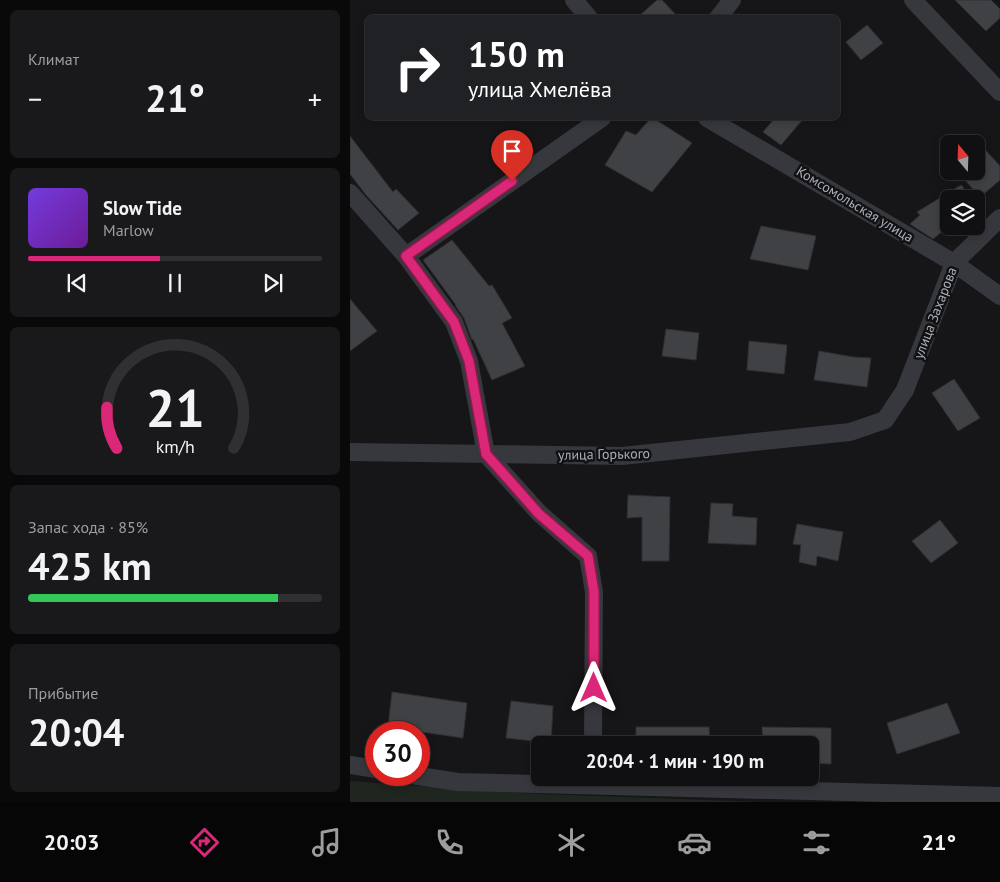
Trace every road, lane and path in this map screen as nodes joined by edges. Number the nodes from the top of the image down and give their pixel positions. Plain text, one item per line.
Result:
1 (574, 0) edge
2 (732, 0) edge
3 (913, 0) edge
4 (586, 15) edge
5 (720, 15) edge
6 (1000, 92) edge
7 (599, 120) edge
8 (710, 120) edge
9 (350, 193) edge
10 (1000, 218) edge
11 (406, 256) junction
12 (954, 263) junction
13 (1000, 296) edge
14 (885, 420) joint
15 (350, 452) edge
16 (486, 454) junction
17 (593, 736) edge
18 (350, 765) edge
19 (365, 767) edge
20 (430, 778) edge
21 (531, 782) edge
22 (702, 786) edge
23 (1000, 796) edge

1 - 4 street
2 - 5 street
3 - 6 street
7 - 11 street
8 - 12 street, Комсомольская улица
9 - 11 street
10 - 12 street, улица Захарова
11 - 16 street
12 - 13 street, Комсомольская улица
12 - 14 street, улица Захарова
14 - 16 street, улица Горького
15 - 16 street, улица Горького
16 - 17 street
18 - 19 street
20 - 21 street
22 - 23 street

